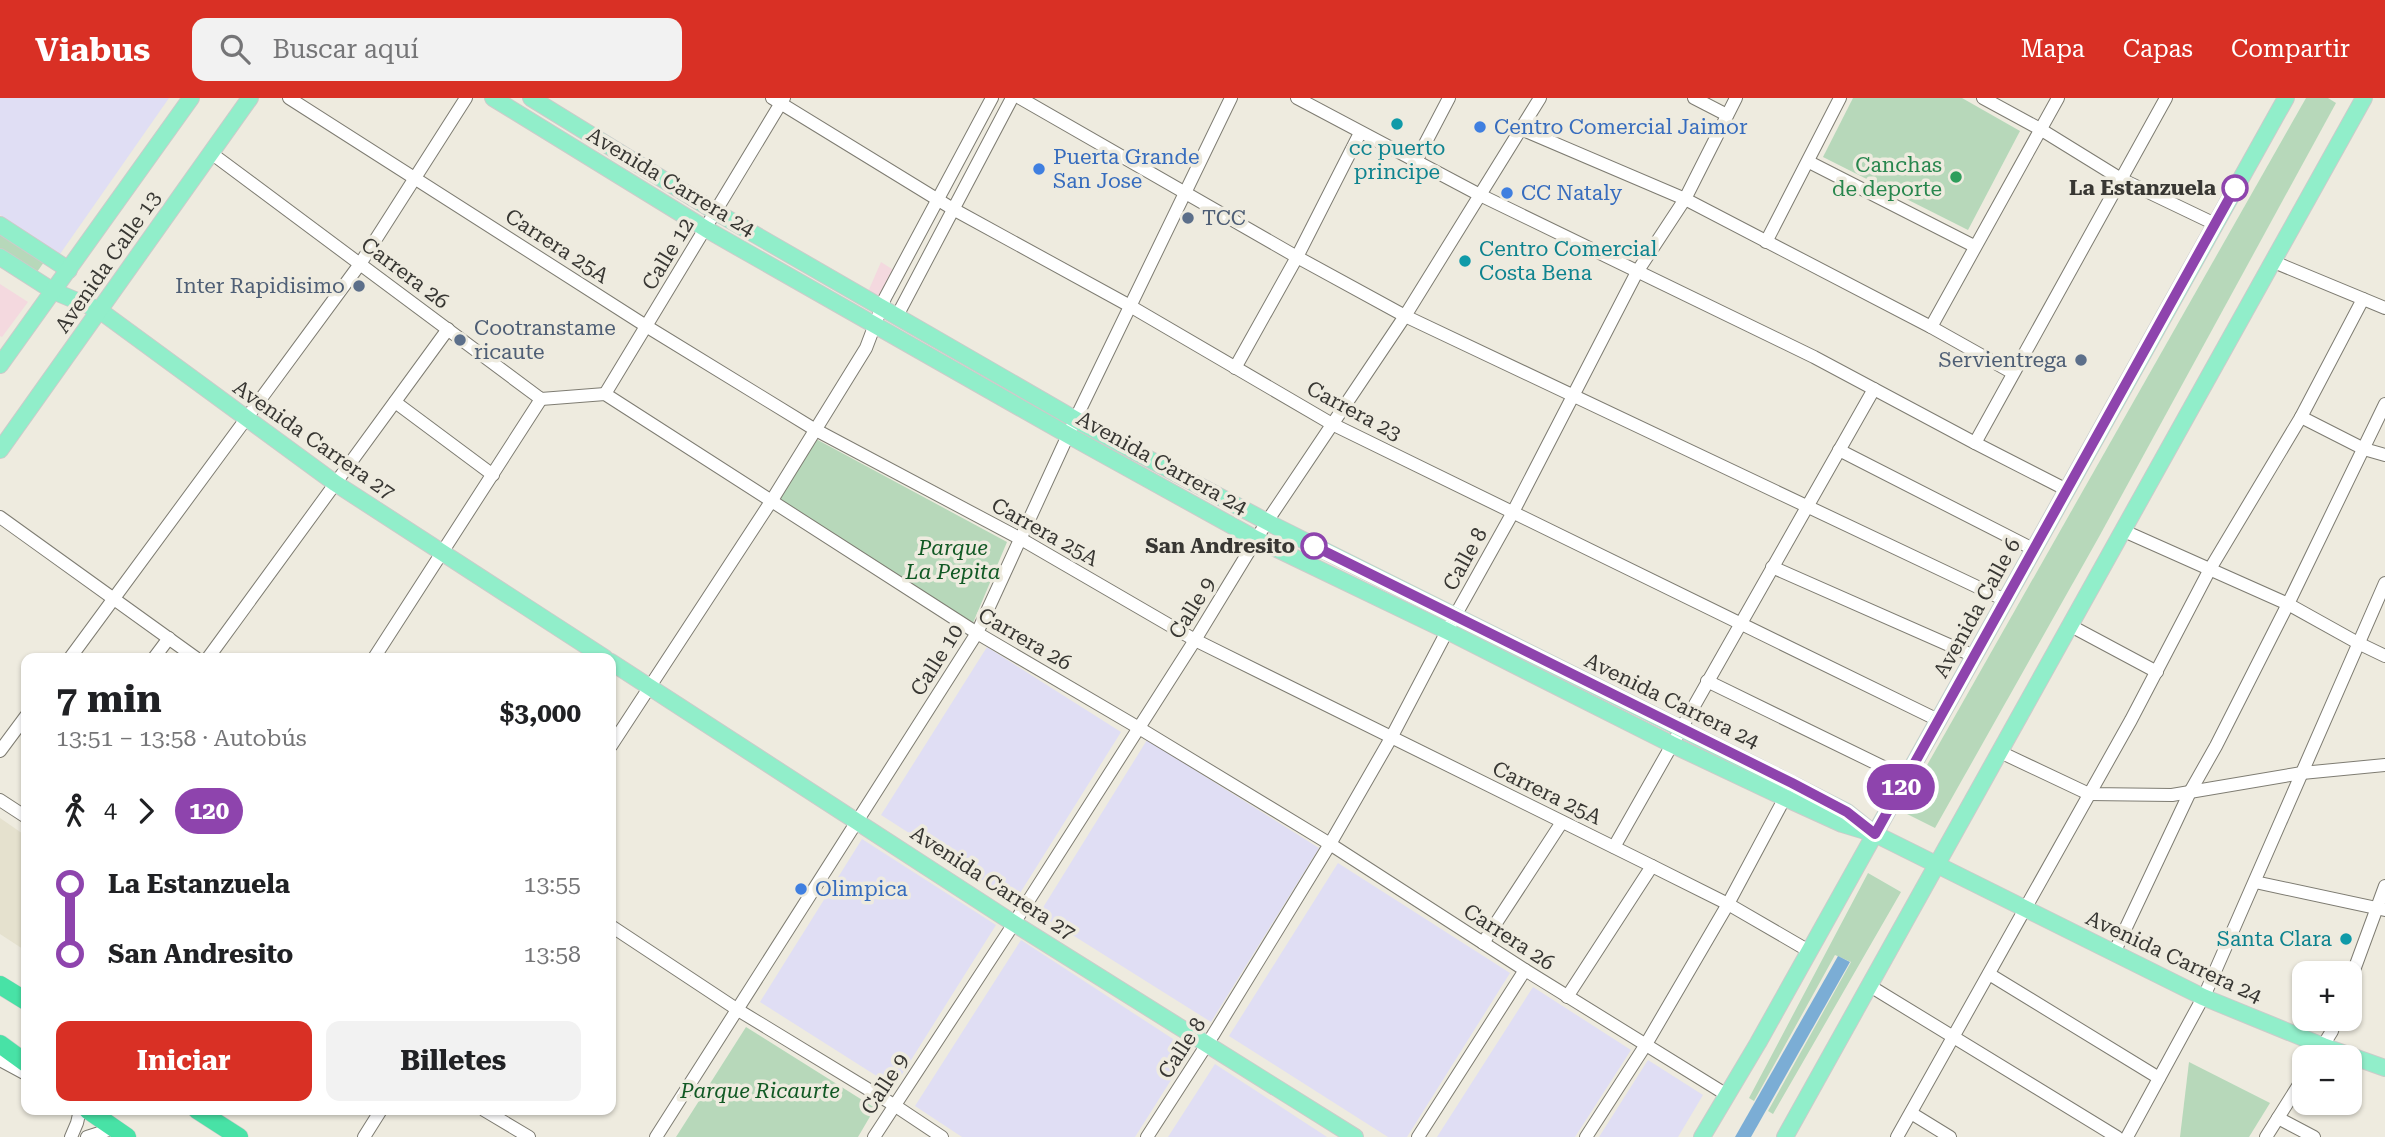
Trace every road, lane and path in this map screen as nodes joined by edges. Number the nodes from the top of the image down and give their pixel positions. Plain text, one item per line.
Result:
1 (191, 98) edge
2 (250, 98) edge
3 (289, 98) edge
4 (466, 98) edge
5 (493, 98) edge
6 (531, 98) edge
7 (992, 98) edge
8 (1012, 98) edge
9 (1020, 98) edge
10 (1231, 98) edge
11 (1297, 98) edge
12 (1449, 98) edge
13 (1540, 98) edge
14 (1694, 98) edge
15 (1736, 98) edge
16 (1840, 98) edge
17 (1983, 98) edge
18 (2058, 98) edge
19 (2166, 98) edge
20 (2286, 98) edge
21 (2364, 98) edge
22 (780, 100) edge
23 (1727, 115) junction
24 (561, 117) junction
25 (1521, 129) junction
26 (2040, 129) junction
27 (551, 133) junction
28 (1360, 133) junction
29 (216, 156) junction
30 (1416, 161) junction
31 (1809, 162) junction
32 (415, 178) junction
33 (2120, 179) junction
34 (1184, 192) junction
35 (1478, 194) junction
36 (938, 198) junction
37 (1685, 200) junction
38 (953, 209) junction
39 (716, 212) junction
40 (2215, 224) junction
41 (0, 225) edge
42 (706, 229) junction
43 (1766, 242) junction
44 (1974, 246) junction
45 (0, 257) edge
46 (1297, 257) junction
47 (2274, 262) junction
48 (360, 264) junction
49 (69, 270) junction
50 (1637, 272) junction
51 (53, 291) junction
52 (2363, 299) junction
53 (1130, 306) junction
54 (881, 307) junction
55 (2385, 308) edge
56 (99, 310) junction
57 (897, 316) junction
58 (1405, 316) junction
59 (874, 325) junction
60 (646, 326) junction
61 (1931, 327) junction
62 (447, 329) junction
63 (0, 365) edge
64 (1235, 368) junction
65 (2013, 373) junction
66 (1874, 389) junction
67 (605, 394) junction
68 (1573, 396) junction
69 (541, 399) junction
70 (395, 402) junction
71 (2385, 404) edge
72 (2301, 417) junction
73 (247, 419) junction
74 (1075, 420) junction
75 (1332, 424) junction
76 (814, 429) junction
77 (1068, 435) junction
78 (1975, 443) junction
79 (2364, 449) junction
80 (0, 450) edge
81 (1839, 450) junction
82 (2385, 455) edge
83 (493, 475) junction
84 (335, 484) junction
85 (2067, 490) junction
86 (772, 500) junction
87 (1808, 505) junction
88 (1512, 513) junction
89 (0, 517) edge
90 (1267, 522) junction
91 (2124, 531) junction
92 (1021, 539) junction
93 (1256, 539) junction
94 (2033, 549) junction
95 (442, 552) junction
96 (1772, 567) junction
97 (2210, 569) junction
98 (2385, 583) edge
99 (114, 600) junction
100 (2005, 600) junction
101 (2288, 604) junction
102 (1451, 624) junction
103 (1739, 624) junction
104 (2071, 626) junction
105 (977, 633) junction
106 (169, 638) junction
107 (1195, 640) junction
108 (2358, 643) junction
109 (74, 653) edge
110 (158, 653) edge
111 (189, 653) edge
112 (212, 653) edge
113 (377, 653) edge
114 (597, 653) edge
115 (1974, 656) junction
116 (2385, 656) edge
117 (616, 665) edge
118 (2157, 672) junction
119 (1707, 681) junction
120 (649, 686) junction
121 (1938, 720) junction
122 (21, 723) edge
123 (1139, 727) junction
124 (1680, 728) junction
125 (616, 738) edge
126 (1391, 738) junction
127 (1671, 744) junction
128 (0, 751) edge
129 (2000, 752) junction
130 (2385, 765) edge
131 (2302, 773) junction
132 (1906, 778) junction
133 (1788, 791) junction
134 (2190, 792) junction
135 (2089, 794) junction
136 (0, 800) edge
137 (21, 814) edge
138 (858, 821) junction
139 (1562, 822) junction
140 (1875, 834) junction
141 (1330, 844) junction
142 (1614, 847) junction
143 (1937, 864) junction
144 (1652, 866) junction
145 (2255, 882) junction
146 (2385, 886) edge
147 (1728, 904) junction
148 (2025, 908) junction
149 (2381, 909) edge
150 (1014, 923) junction
151 (616, 929) edge
152 (1483, 943) junction
153 (1809, 951) junction
154 (2114, 953) junction
155 (2359, 961) edge
156 (1525, 970) junction
157 (1989, 974) junction
158 (0, 985) edge
159 (1870, 986) junction
160 (21, 997) edge
161 (1567, 997) junction
162 (2203, 997) junction
163 (738, 1010) junction
164 (1954, 1036) junction
165 (1208, 1043) junction
166 (0, 1044) edge
167 (2304, 1045) edge
168 (1645, 1046) junction
169 (21, 1059) edge
170 (0, 1060) edge
171 (2362, 1062) edge
172 (2385, 1068) edge
173 (21, 1071) edge
174 (2159, 1078) junction
175 (1727, 1095) junction
176 (2292, 1096) edge
177 (894, 1105) junction
178 (1911, 1113) junction
179 (79, 1115) edge
180 (96, 1115) edge
181 (205, 1115) edge
182 (379, 1115) edge
183 (492, 1115) edge
184 (2278, 1118) junction
185 (121, 1133) edge
186 (71, 1137) edge
187 (87, 1137) edge
188 (239, 1137) edge
189 (364, 1137) edge
190 (529, 1137) edge
191 (656, 1137) edge
192 (874, 1137) edge
193 (942, 1137) edge
194 (1147, 1137) edge
195 (1355, 1137) edge
196 (1418, 1137) edge
197 (1586, 1137) edge
198 (1702, 1137) edge
199 (1785, 1137) edge
200 (1898, 1137) edge
201 (1950, 1137) edge
202 (2117, 1137) edge
203 (2127, 1137) edge
204 (2266, 1137) edge
205 (2314, 1137) edge

1 - 49 main road, Avenida Calle 13
2 - 29 main road, Avenida Calle 13
3 - 32 street, Carrera 25A
4 - 32 street
5 - 27 main road, Avenida Carrera 24
6 - 24 main road, Avenida Carrera 24
7 - 36 street
8 - 38 street
9 - 34 street
10 - 34 street, Calle 10
11 - 28 street
12 - 30 street
13 - 25 street, Calle 9
14 - 23 street
15 - 23 street, Calle 8
16 - 31 street
17 - 26 street
18 - 26 street
19 - 33 street
20 - 40 main road, Avenida Calle 6
21 - 47 main road
22 - 36 street, Carrera 23
22 - 39 street, Calle 12
23 - 37 street, Calle 8
24 - 27 main road
24 - 39 main road, Avenida Carrera 24
25 - 35 street, Calle 9
25 - 37 street
26 - 33 street
26 - 44 street
27 - 42 main road, Avenida Carrera 24
28 - 30 street
28 - 46 street
29 - 48 street, Carrera 26
29 - 56 main road, Avenida Calle 13
30 - 35 street
31 - 43 street
31 - 44 street
32 - 48 street
32 - 60 street, Carrera 25A
33 - 40 street
33 - 65 street
34 - 46 street
34 - 53 street, Calle 10
35 - 50 street
35 - 58 street, Calle 9
36 - 38 street, Carrera 23
36 - 54 street
37 - 43 street
37 - 50 street, Calle 8
38 - 53 street, Carrera 23
38 - 57 street
39 - 42 street, Calle 12
39 - 54 main road, Avenida Carrera 24
40 - 85 main road, Avenida Calle 6
41 - 49 main road
42 - 59 main road, Avenida Carrera 24
42 - 60 street, Calle 12
43 - 61 street
44 - 61 street
45 - 51 main road, Avenida Carrera 27
46 - 58 street
46 - 64 street
47 - 52 street
47 - 91 main road
48 - 62 street, Carrera 26
48 - 73 street
49 - 51 main road, Avenida Calle 13
50 - 66 street
50 - 68 street, Calle 8
51 - 56 main road, Avenida Carrera 27
51 - 63 main road, Avenida Calle 13
52 - 55 street
52 - 72 street
53 - 64 street, Carrera 23
53 - 74 street, Calle 10
54 - 57 main road, Avenida Carrera 24
54 - 59 street
56 - 73 main road, Avenida Carrera 27
56 - 80 main road, Avenida Calle 13
57 - 74 main road, Avenida Carrera 24
58 - 68 street
58 - 75 street, Calle 9
59 - 76 street
59 - 77 main road, Avenida Carrera 24
60 - 67 street, Calle 12
60 - 76 street, Carrera 25A
61 - 65 street
62 - 69 street, Carrera 26
62 - 70 street
64 - 75 street, Carrera 23
65 - 78 street
66 - 78 street
66 - 81 street
67 - 69 street
67 - 86 street, Carrera 26
68 - 87 street
68 - 88 street, Calle 8
69 - 83 street
70 - 83 street
70 - 84 street
71 - 79 street
72 - 79 street
72 - 97 street
73 - 84 main road, Avenida Carrera 27
73 - 99 street
74 - 77 street, Calle 10
74 - 90 main road, Avenida Carrera 24
75 - 88 street, Carrera 23
75 - 90 street, Calle 9
76 - 86 street
76 - 92 street, Carrera 25A
77 - 92 street, Calle 10
77 - 93 main road, Avenida Carrera 24
78 - 85 street
79 - 82 street
79 - 101 street
81 - 87 street
81 - 94 street
83 - 95 street
84 - 95 main road, Avenida Carrera 27
84 - 112 street
85 - 94 main road, Avenida Calle 6
86 - 105 street, Carrera 26
86 - 120 street
87 - 96 street
87 - 100 street
88 - 102 street, Calle 8
88 - 103 street, Carrera 23
89 - 99 street
90 - 93 street, Calle 9
90 - 102 main road, Avenida Carrera 24
91 - 97 street
91 - 104 main road
92 - 105 street, Calle 10
92 - 107 street, Carrera 25A
93 - 102 main road, Avenida Carrera 24
93 - 107 street, Calle 9
94 - 100 main road, Avenida Calle 6
95 - 113 street
95 - 114 main road, Avenida Carrera 27
96 - 103 street
96 - 115 street
97 - 101 street
97 - 118 street
98 - 108 street
99 - 106 street
99 - 109 street
100 - 115 main road, Avenida Calle 6
101 - 108 street
101 - 134 street
102 - 124 main road, Avenida Carrera 24
102 - 126 street, Calle 8
102 - 127 main road, Avenida Carrera 24
103 - 119 street
103 - 121 street, Carrera 23
104 - 118 street
104 - 129 main road
105 - 123 street, Carrera 26
105 - 138 street, Calle 10
106 - 110 street
106 - 111 street
107 - 123 street, Calle 9
107 - 126 street, Carrera 25A
108 - 116 street
108 - 131 street
115 - 121 main road, Avenida Calle 6
117 - 120 main road, Avenida Carrera 27
118 - 135 street
119 - 124 street
119 - 132 street
120 - 125 street
120 - 138 main road, Avenida Carrera 27
121 - 132 main road, Avenida Calle 6
122 - 128 street
123 - 141 street, Carrera 26
123 - 150 street, Calle 9
124 - 127 street
124 - 133 main road, Avenida Carrera 24
126 - 139 street, Carrera 25A
126 - 141 street, Calle 8
127 - 133 main road, Avenida Carrera 24
127 - 142 street
129 - 135 street
129 - 143 main road
130 - 131 street
131 - 134 street
131 - 145 street
132 - 140 main road, Avenida Calle 6
133 - 140 main road, Avenida Carrera 24
133 - 147 street
134 - 135 street
134 - 154 street
135 - 148 street
136 - 137 street
138 - 150 main road, Avenida Carrera 27
138 - 163 street, Calle 10
139 - 142 street, Carrera 25A
139 - 152 street
140 - 143 main road, Avenida Carrera 24
140 - 153 main road, Avenida Calle 6
141 - 152 street, Carrera 26
141 - 165 street, Calle 8
142 - 144 street, Carrera 25A
143 - 148 main road, Avenida Carrera 24
143 - 159 main road
144 - 147 street, Carrera 25A
144 - 161 street
145 - 149 street
145 - 162 street
146 - 149 street
147 - 153 street, Carrera 25A
147 - 168 street
148 - 154 main road, Avenida Carrera 24
148 - 157 street
149 - 155 street
150 - 165 main road, Avenida Carrera 27
150 - 177 street, Calle 9
151 - 163 street
152 - 156 street, Carrera 26
153 - 175 main road, Avenida Calle 6
154 - 162 main road, Avenida Carrera 24
156 - 161 street, Carrera 26
156 - 196 street
157 - 164 street
157 - 174 street
158 - 160 highway
159 - 164 street
159 - 199 main road
161 - 168 street, Carrera 26
162 - 167 main road, Avenida Carrera 24
162 - 174 street
163 - 177 street
163 - 191 street, Calle 10
164 - 178 street
164 - 202 street
165 - 194 street, Calle 8
165 - 195 main road, Avenida Carrera 27
166 - 169 highway
168 - 175 street, Carrera 26
168 - 197 street
170 - 173 street
171 - 172 main road, Avenida Carrera 24
174 - 203 street
175 - 198 main road, Avenida Calle 6
176 - 184 street
177 - 192 street, Calle 9
177 - 193 street
178 - 200 street
178 - 201 street
179 - 186 street
180 - 185 highway
181 - 188 highway
182 - 189 street
183 - 190 street
184 - 204 street
184 - 205 street
185 - 187 street

